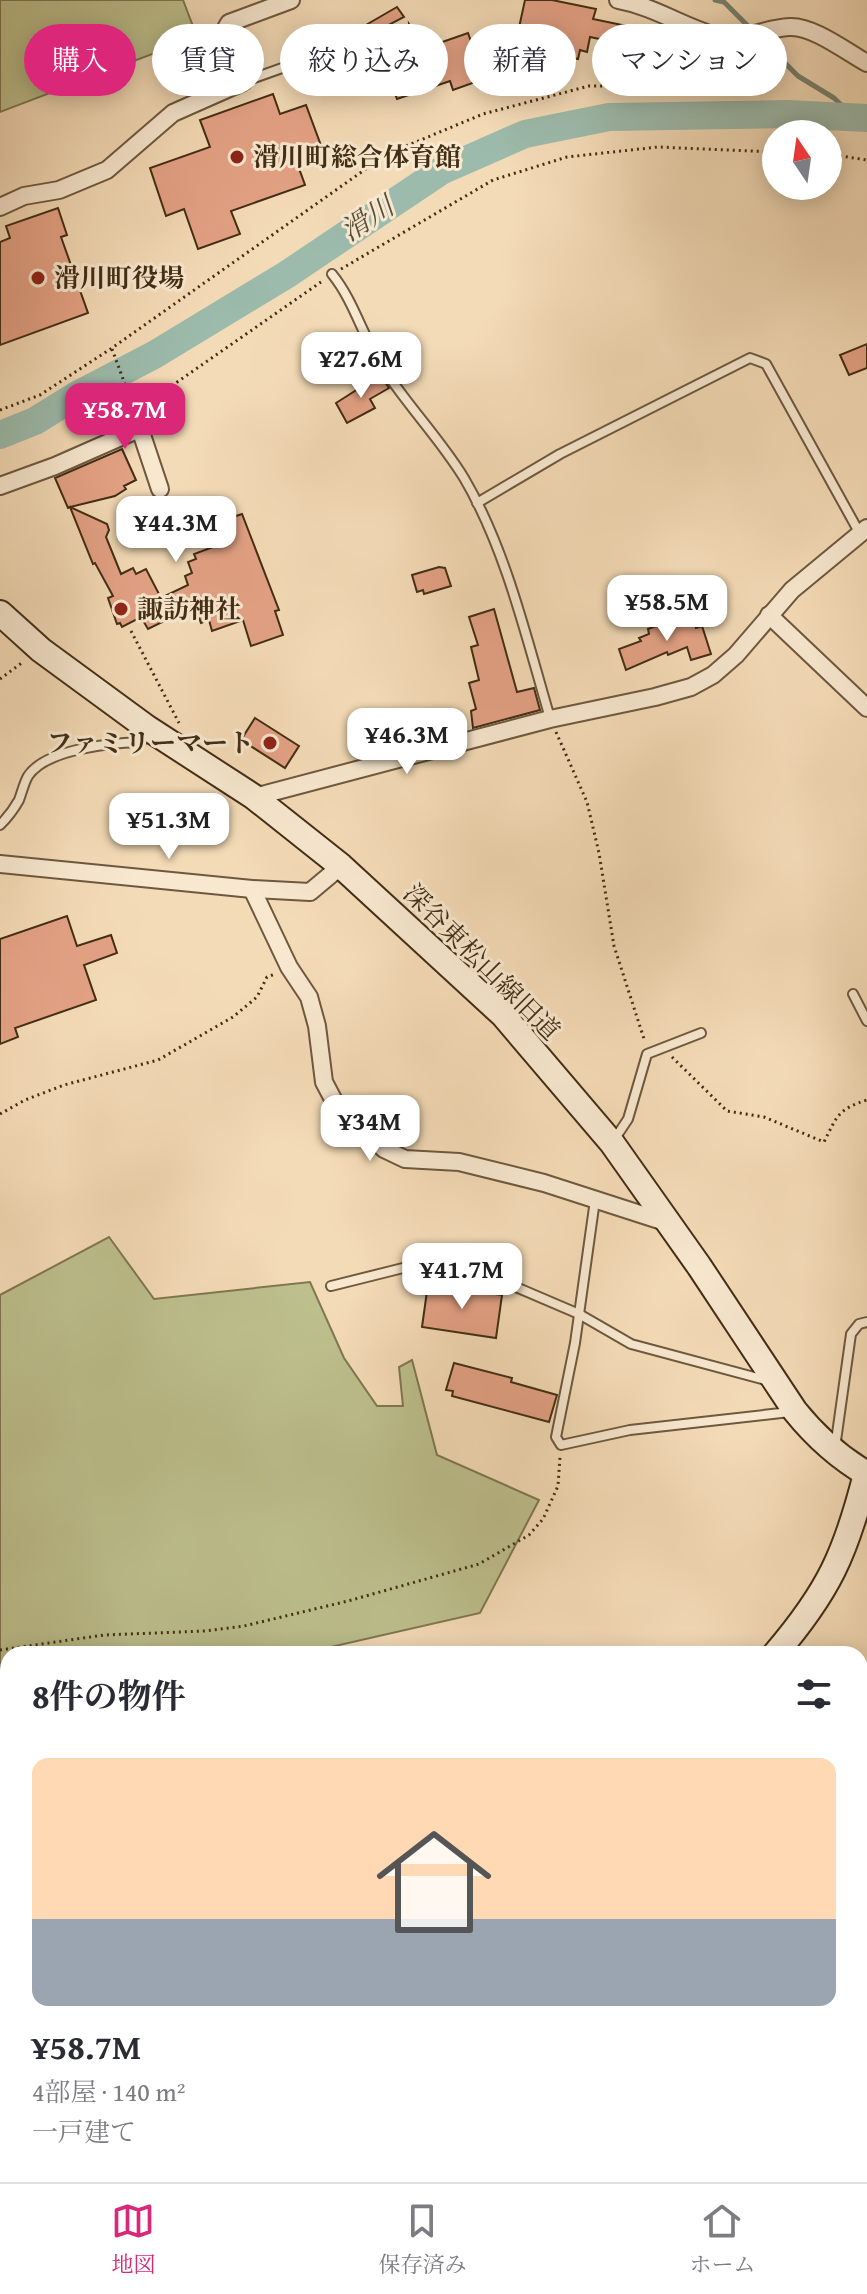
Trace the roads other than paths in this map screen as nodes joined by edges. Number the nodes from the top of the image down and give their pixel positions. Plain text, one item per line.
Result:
1 (291, 0) edge
2 (618, 0) edge
3 (228, 24) edge
4 (867, 63) edge
5 (211, 96) edge
6 (0, 207) edge
7 (332, 274) road end
8 (132, 407) road end
9 (139, 429) junction
10 (0, 486) edge
11 (160, 489) dead end
12 (477, 503) junction
13 (863, 530) edge
14 (0, 613) edge
15 (769, 615) junction
16 (867, 708) edge
17 (550, 719) junction
18 (149, 729) junction
19 (254, 797) junction
20 (0, 825) edge
21 (0, 864) edge
22 (341, 866) junction
23 (252, 889) junction
24 (853, 994) dead end
25 (867, 1021) edge
26 (701, 1033) dead end
27 (612, 1143) junction
28 (595, 1200) junction
29 (668, 1223) junction
30 (331, 1286) dead end
31 (579, 1314) junction
32 (867, 1322) edge
33 (775, 1383) junction
34 (795, 1411) junction
35 (834, 1453) junction
36 (866, 1474) edge
37 (782, 1646) edge

1 - 3 street
2 - 4 street
5 - 6 street
7 - 12 lane
8 - 9 street
9 - 10 street
9 - 11 street
12 - 13 lane
12 - 17 lane
13 - 15 street
14 - 18 street, 深谷東松山線旧道
15 - 16 street
15 - 17 street
17 - 19 street
18 - 19 street, 深谷東松山線旧道
18 - 20 lane
19 - 22 street, 深谷東松山線旧道
21 - 23 street
22 - 23 street
22 - 27 street, 深谷東松山線旧道
23 - 28 street
24 - 25 lane
26 - 27 lane
27 - 29 street, 深谷東松山線旧道
28 - 29 street
28 - 31 lane
29 - 33 street, 深谷東松山線旧道
30 - 31 lane
31 - 33 lane
31 - 34 lane
32 - 35 lane
33 - 34 street, 深谷東松山線旧道
34 - 35 street, 深谷東松山線旧道
35 - 36 street, 深谷東松山線旧道
36 - 37 street

